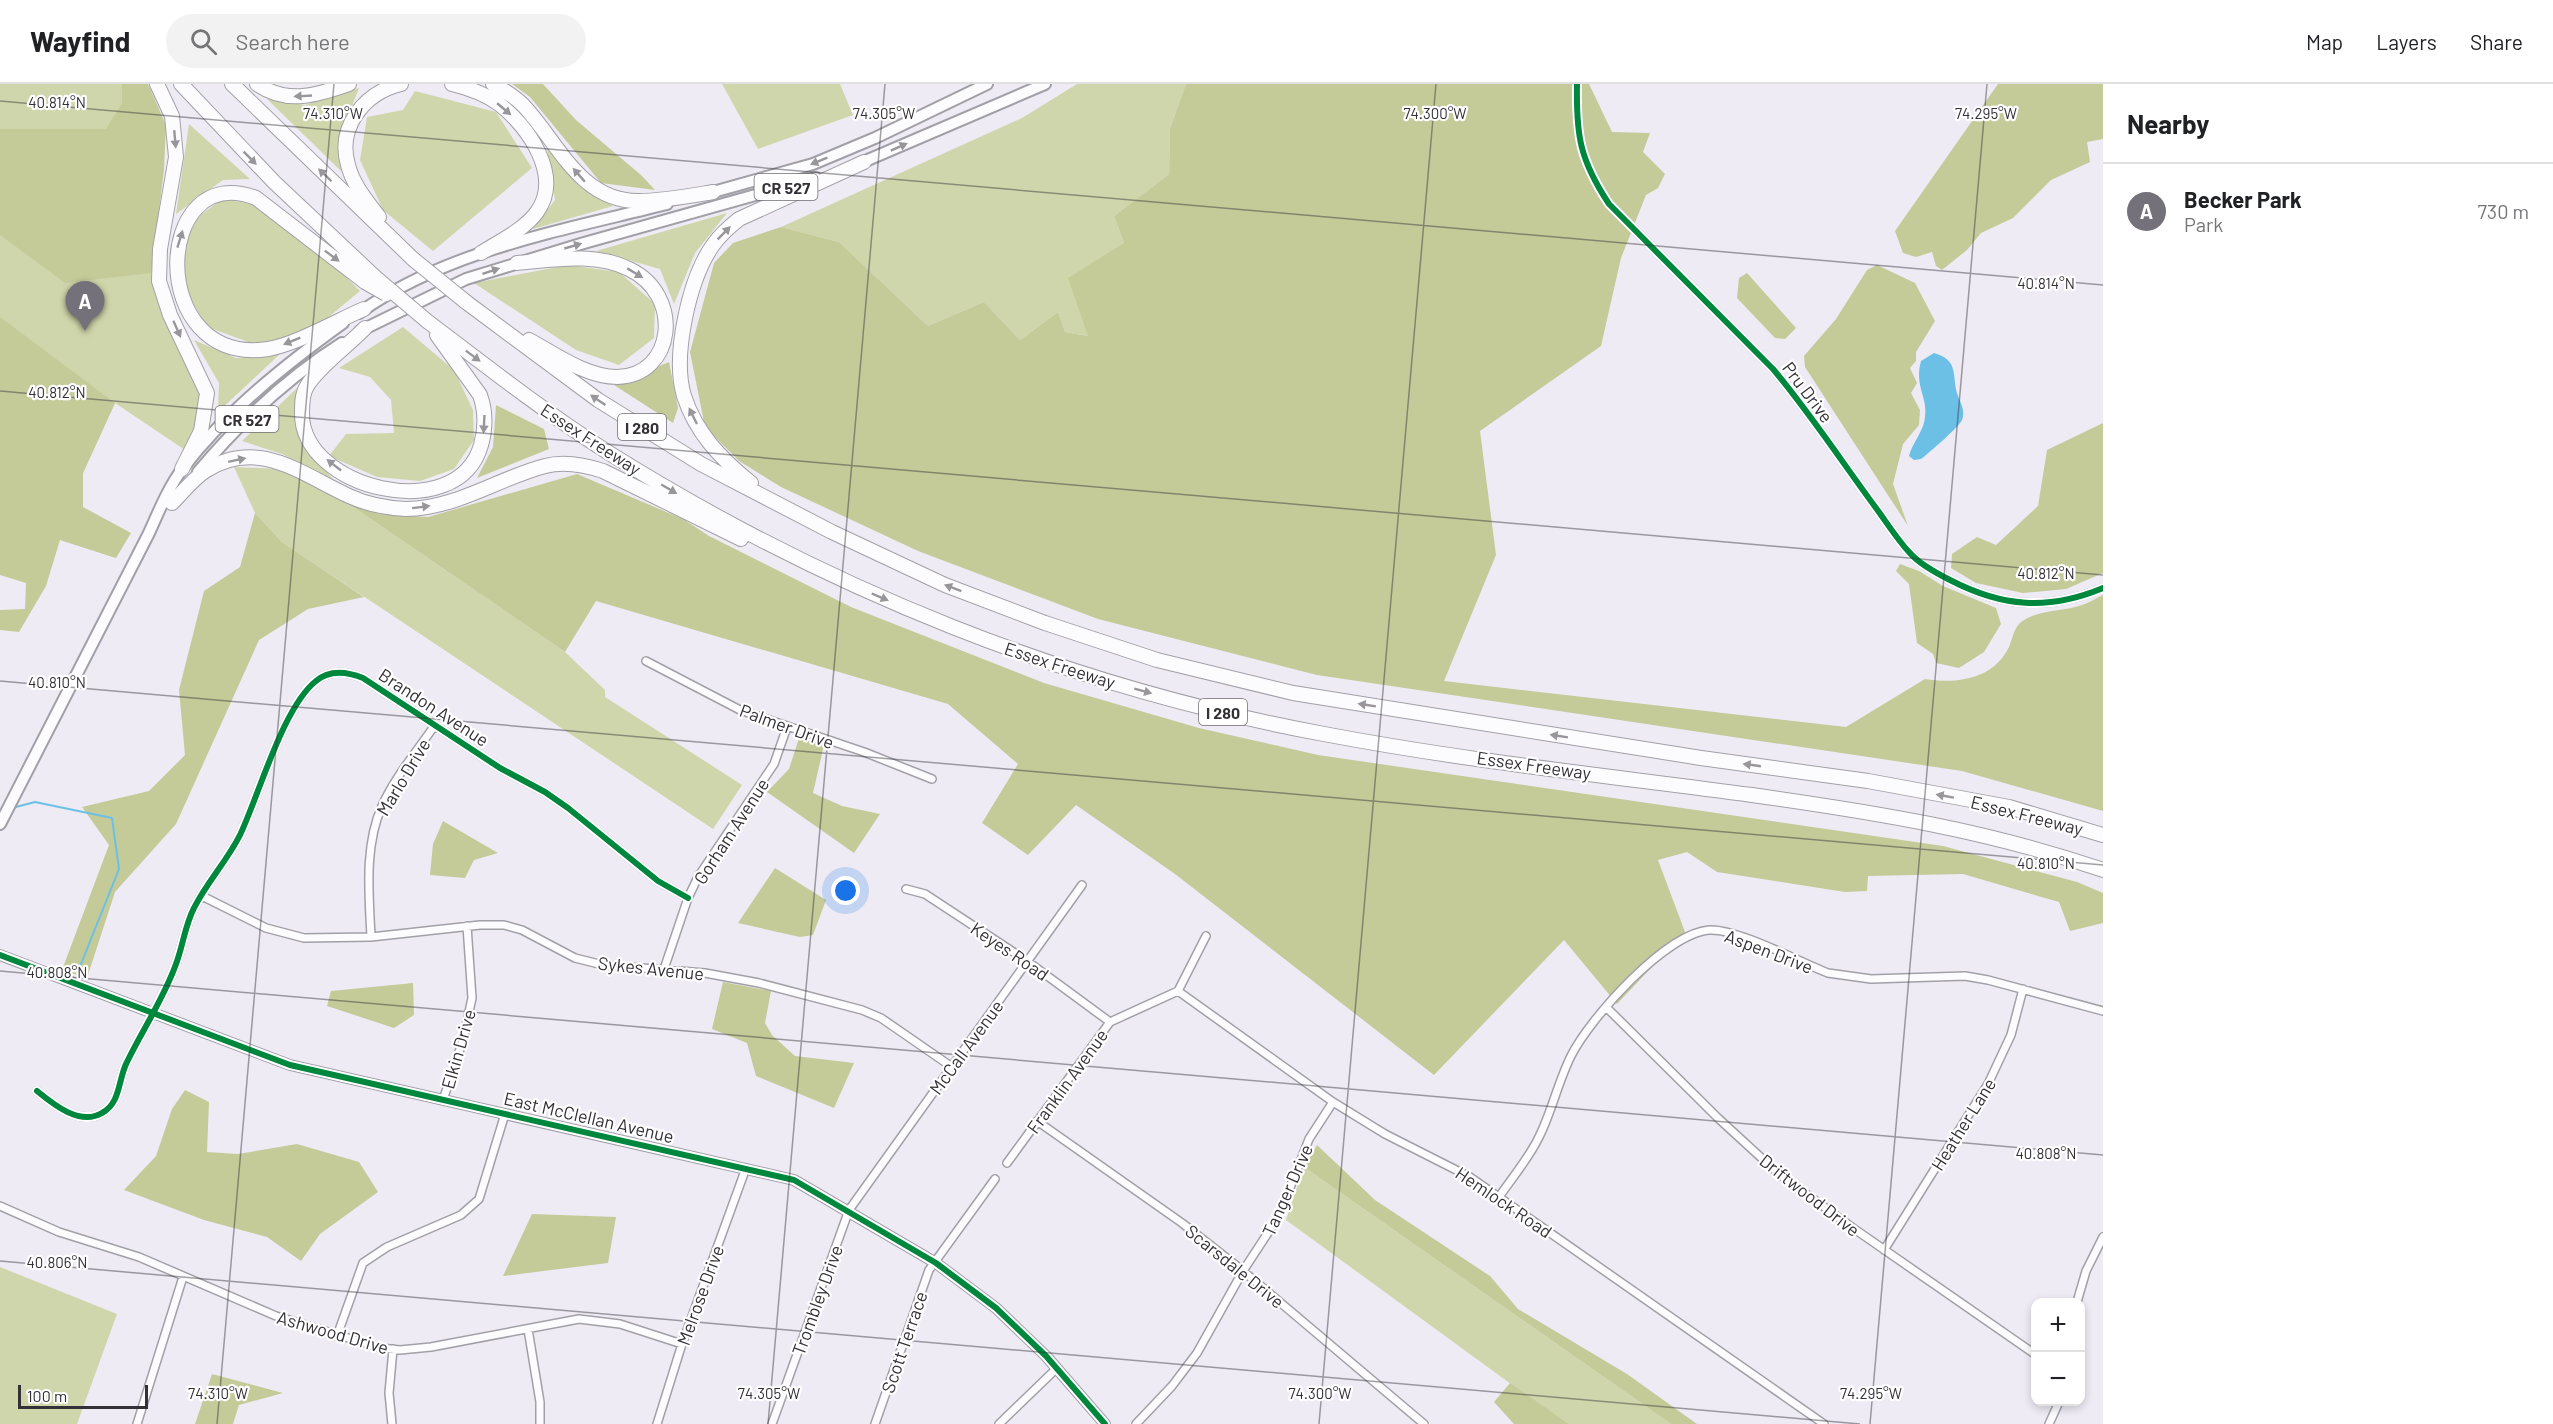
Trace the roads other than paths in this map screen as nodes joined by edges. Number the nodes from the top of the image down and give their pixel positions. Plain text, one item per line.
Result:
1 (157, 84) edge
2 (182, 84) edge
3 (232, 84) edge
4 (257, 84) edge
5 (350, 84) edge
6 (401, 84) edge
7 (452, 84) edge
8 (493, 84) edge
9 (987, 84) edge
10 (1032, 84) edge
11 (1045, 84) edge
12 (1577, 84) edge
13 (992, 107) junction
14 (864, 162) junction
15 (713, 192) junction
16 (482, 253) junction
17 (412, 259) junction
18 (517, 263) junction
19 (370, 279) junction
20 (364, 309) junction
21 (486, 318) junction
22 (427, 321) junction
23 (365, 328) junction
24 (182, 469) junction
25 (172, 503) junction
26 (832, 532) junction
27 (149, 534) junction
28 (844, 582) junction
29 (2103, 588) edge
30 (646, 661) dead end
31 (435, 725) junction
32 (787, 727) junction
33 (932, 779) dead end
34 (2, 820) edge
35 (2103, 835) edge
36 (2103, 870) edge
37 (1082, 885) dead end
38 (906, 889) dead end
39 (202, 896) junction
40 (688, 898) junction
41 (467, 926) junction
42 (1206, 936) dead end
43 (371, 937) junction
44 (0, 955) edge
45 (1027, 961) junction
46 (664, 969) junction
47 (2023, 989) junction
48 (1178, 991) junction
49 (1607, 1008) junction
50 (2103, 1011) edge
51 (151, 1013) junction
52 (1110, 1022) junction
53 (952, 1067) junction
54 (37, 1092) dead end
55 (443, 1100) junction
56 (1333, 1102) junction
57 (505, 1114) junction
58 (1037, 1121) junction
59 (1007, 1163) dead end
60 (747, 1168) junction
61 (995, 1179) dead end
62 (1499, 1197) junction
63 (0, 1206) edge
64 (849, 1210) junction
65 (2103, 1238) edge
66 (1884, 1250) junction
67 (936, 1263) junction
68 (1243, 1271) junction
69 (183, 1276) junction
70 (2078, 1298) edge
71 (528, 1329) junction
72 (337, 1336) junction
73 (682, 1344) junction
74 (393, 1349) junction
75 (2032, 1352) edge
76 (1057, 1368) junction
77 (2057, 1406) edge
78 (137, 1424) edge
79 (392, 1424) edge
80 (540, 1424) edge
81 (657, 1424) edge
82 (772, 1424) edge
83 (876, 1424) edge
84 (999, 1424) edge
85 (1105, 1424) edge
86 (1136, 1424) edge
87 (1424, 1424) edge
88 (1824, 1424) edge
89 (2049, 1424) edge

1 -> 24 highway
2 -> 19 highway, Essex Freeway / I 280
17 -> 3 highway, Essex Freeway / I 280
5 -> 4 highway
6 - 17 highway
7 -> 16 highway
15 -> 8 highway
9 -> 15 main road, CR 527
10 - 13 main road
11 - 13 main road, CR 527
12 - 29 street, Pru Drive
14 -> 13 main road, CR 527
18 -> 14 main road, CR 527
26 -> 14 highway
15 - 16 main road, CR 527
16 - 20 main road, CR 527
17 - 21 highway, Essex Freeway / I 280, bridge
18 -> 21 highway
23 -> 18 main road, CR 527
20 -> 19 highway
19 - 22 highway, Essex Freeway / I 280, bridge
20 - 24 main road, CR 527
26 -> 21 highway, Essex Freeway / I 280
22 -> 23 highway
22 -> 28 highway, Essex Freeway / I 280
23 - 25 main road, CR 527
24 - 27 main road, CR 527
25 - 27 main road, CR 527
25 -> 28 highway
35 -> 26 highway, Essex Freeway / I 280
27 - 34 main road, CR 527
28 -> 36 highway, Essex Freeway / I 280
30 - 32 street, Palmer Drive
31 - 39 street, Brandon Avenue
31 - 40 street, Brandon Avenue
31 - 43 street, Marlo Drive
32 - 33 street, Palmer Drive
32 - 40 street, Gorham Avenue
37 - 45 street, McCall Avenue
38 - 45 street, Keyes Road
39 - 43 street, Sykes Avenue
39 - 51 street, Brandon Avenue
40 - 46 street, Gorham Avenue
41 - 43 street, Sykes Avenue
41 - 46 street, Sykes Avenue
41 - 55 street, Elkin Drive
42 - 48 street
44 - 51 street, East McClellan Avenue
45 - 52 street, Keyes Road
45 - 53 street, McCall Avenue
46 - 53 street, Sykes Avenue
47 - 49 street, Aspen Drive
47 - 50 street, Aspen Drive
47 - 66 street, Heather Lane
48 - 52 street, Franklin Avenue
48 - 56 street, Hemlock Road
49 - 62 street, Aspen Drive
49 - 66 street, Driftwood Drive
51 - 54 street, Brandon Avenue
51 - 55 street, East McClellan Avenue
52 - 58 street, Franklin Avenue
53 - 64 street, McCall Avenue
55 - 57 street, East McClellan Avenue
56 - 62 street, Hemlock Road
56 - 68 street, Tanger Drive
57 - 60 street, East McClellan Avenue
57 - 72 street
58 - 59 street, Franklin Avenue
58 - 68 street, Scarsdale Drive
60 - 64 street, East McClellan Avenue
60 - 73 street, Melrose Drive
61 - 67 street
62 - 88 street, Hemlock Road
63 - 69 street, Ashwood Drive
64 - 67 street, East McClellan Avenue
64 - 82 street, Trombley Drive
65 - 70 street
66 - 75 street, Driftwood Drive
67 - 76 street, East McClellan Avenue
67 - 83 street, Scott Terrace
68 - 86 street, Tanger Drive
68 - 87 street, Scarsdale Drive
69 - 72 street, Ashwood Drive
69 - 78 street
71 - 73 street, Ashwood Drive
71 - 74 street, Ashwood Drive
71 - 80 street
72 - 74 street, Ashwood Drive
73 - 81 street, Melrose Drive
74 - 79 street
76 - 84 street
76 - 85 street, East McClellan Avenue
77 - 89 street

